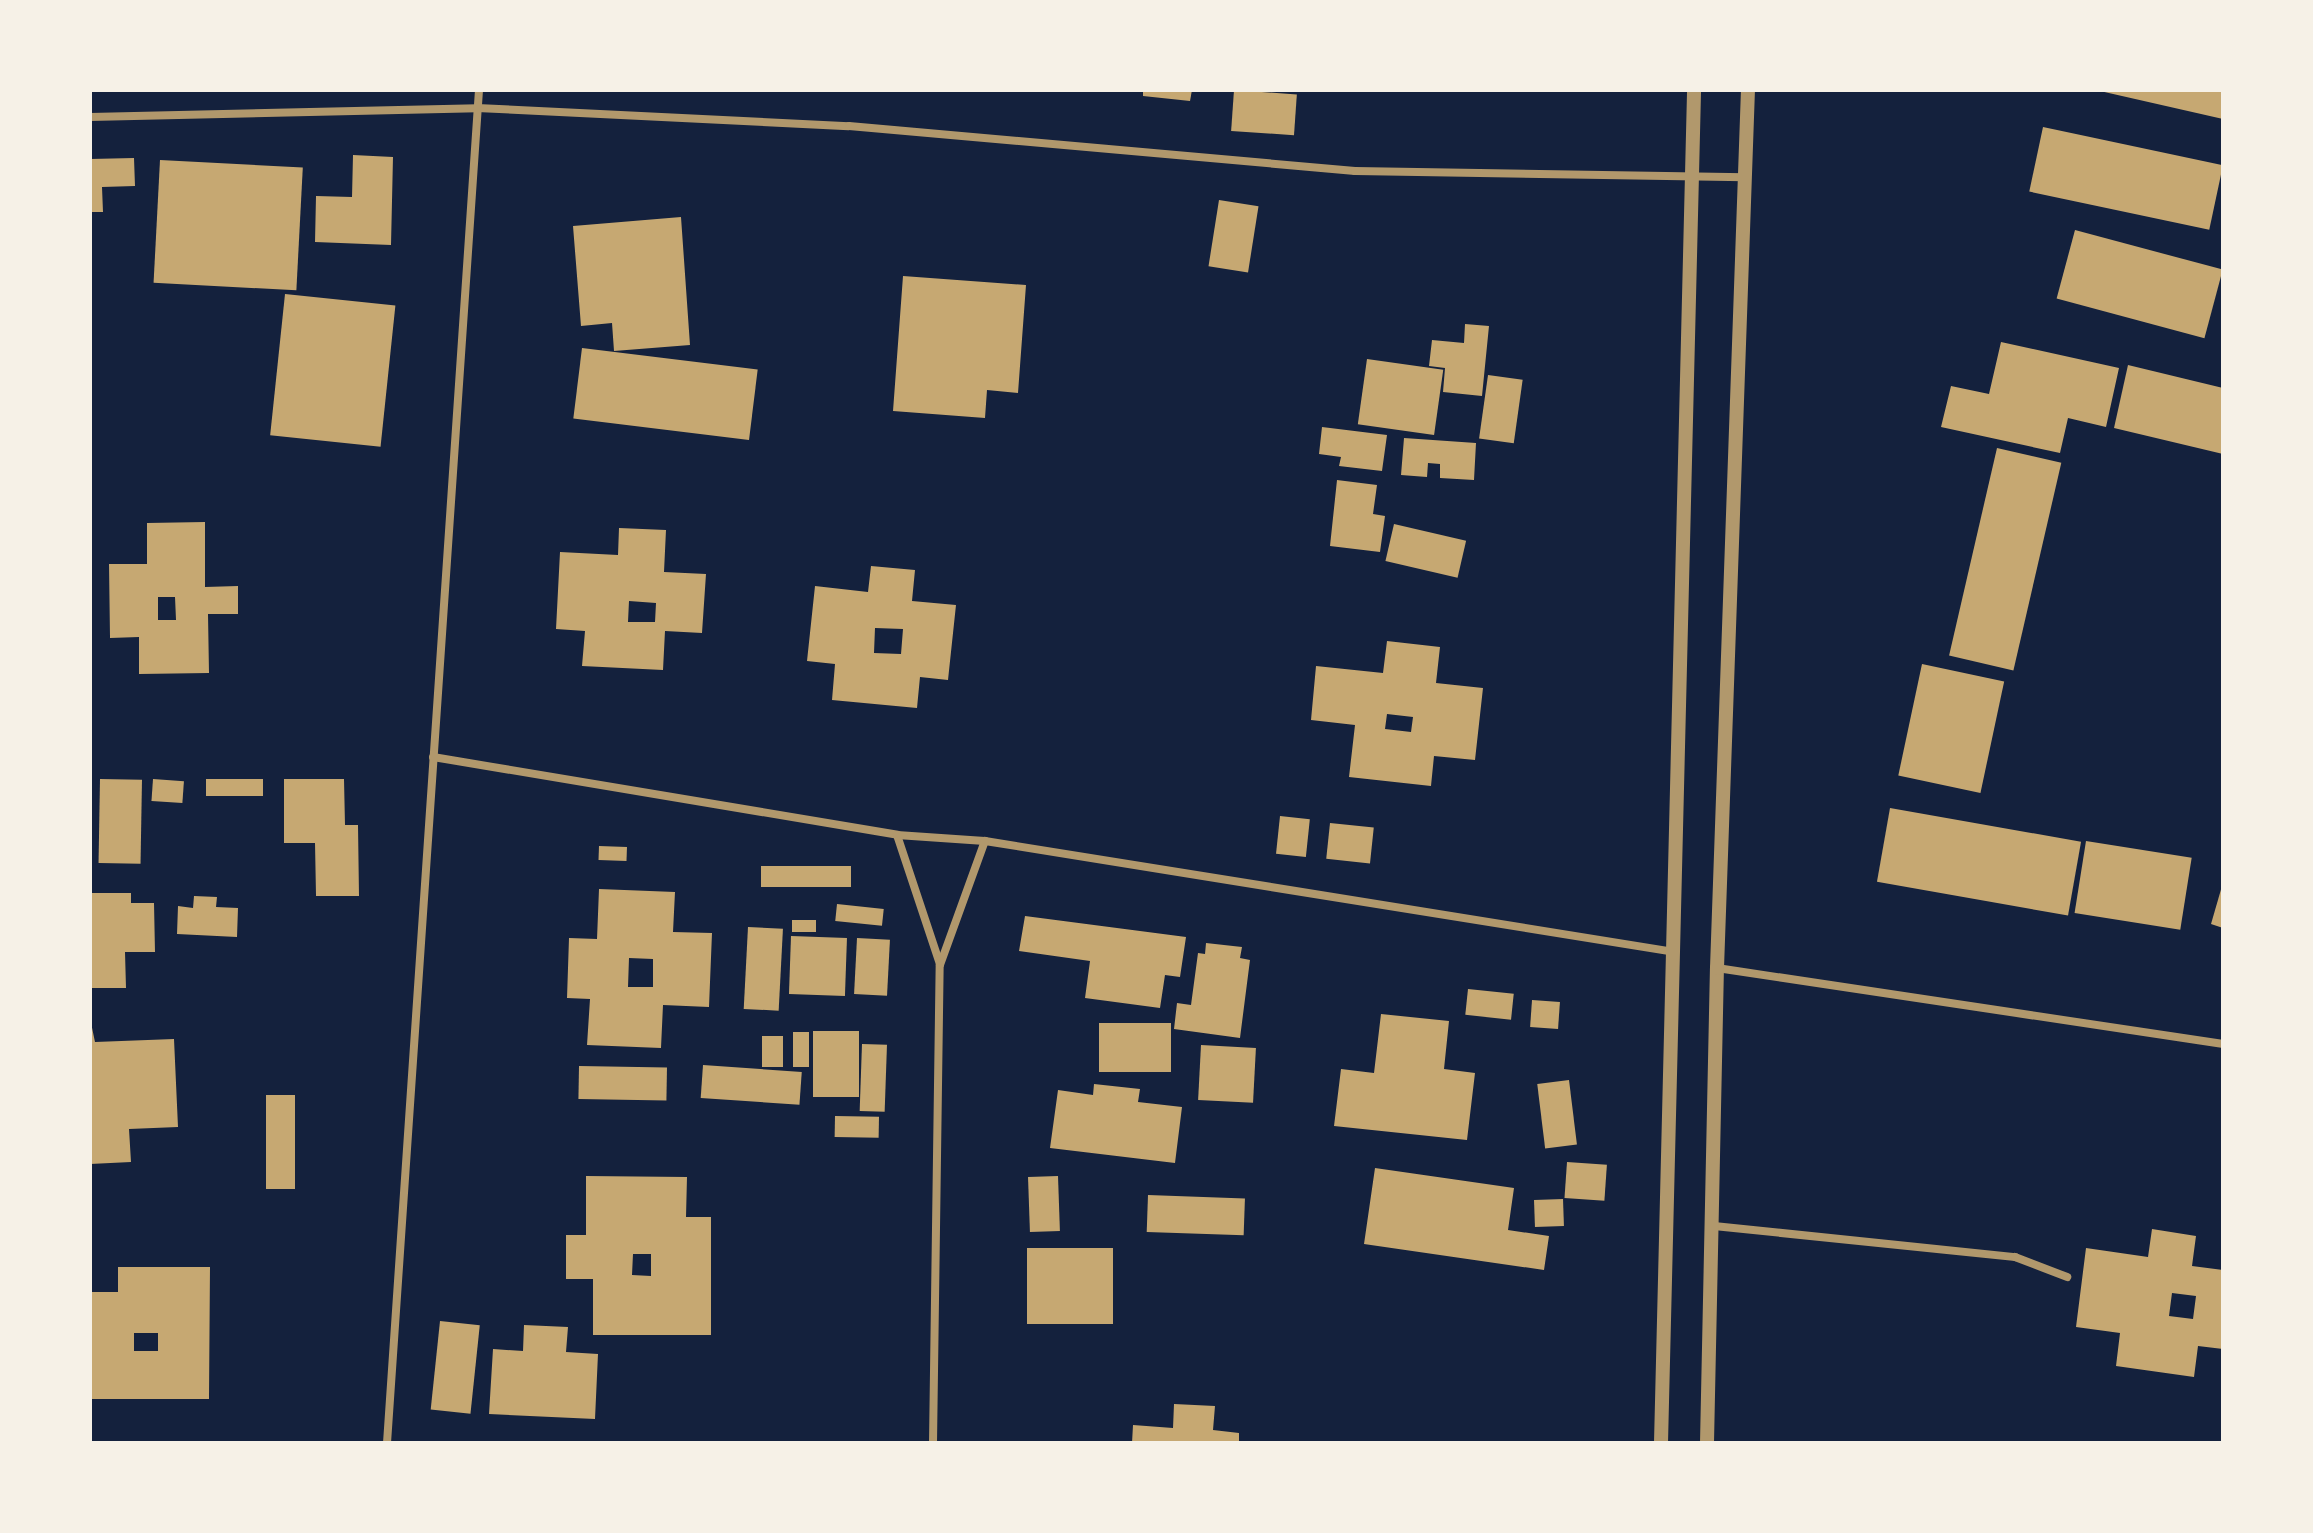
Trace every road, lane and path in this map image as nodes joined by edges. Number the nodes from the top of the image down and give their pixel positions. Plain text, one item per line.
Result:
1 (479, 90) edge
2 (1694, 90) edge
3 (1748, 90) edge
4 (477, 108) junction
5 (90, 117) edge
6 (1745, 177) junction
7 (1690, 178) junction
8 (433, 757) junction
9 (897, 835) junction
10 (985, 841) junction
11 (1669, 951) junction
12 (940, 965) junction
13 (1717, 968) junction
14 (2223, 1044) edge
15 (1714, 1226) junction
16 (2067, 1277) dead end
17 (387, 1443) edge
18 (933, 1443) edge
19 (1661, 1443) edge
20 (1707, 1443) edge

1 - 4 street
2 - 7 street
3 - 6 street
4 - 5 street
4 - 7 street
4 - 8 street
6 - 7 street
6 - 13 street
7 - 11 street
8 - 9 street
8 - 17 street
9 - 10 street
9 - 12 street
10 - 11 street
10 - 12 street
11 - 19 street
12 - 18 street
13 - 14 street
13 - 15 street
15 - 16 street
15 - 20 street

